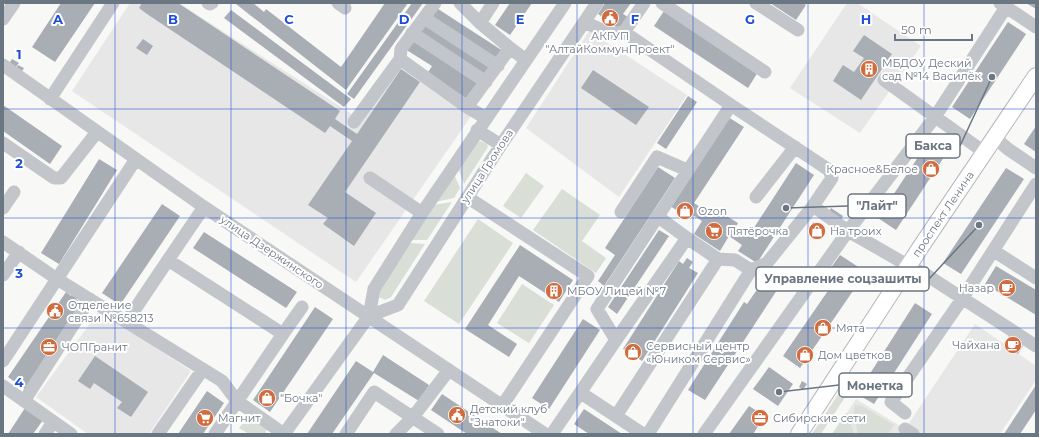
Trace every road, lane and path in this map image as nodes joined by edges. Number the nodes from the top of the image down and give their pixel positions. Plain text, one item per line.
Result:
1 (14, 3) edge
2 (113, 3) edge
3 (208, 3) edge
4 (212, 3) edge
5 (435, 3) edge
6 (460, 3) edge
7 (493, 3) edge
8 (565, 3) edge
9 (597, 3) edge
10 (644, 3) edge
11 (662, 3) edge
12 (756, 3) edge
13 (1003, 5) edge
14 (424, 18) junction
15 (3, 19) edge
16 (584, 22) junction
17 (480, 23) junction
18 (1036, 27) edge
19 (798, 30) dead end
20 (624, 32) junction
21 (412, 33) junction
22 (510, 48) junction
23 (400, 59) junction
24 (526, 60) junction
25 (3, 65) edge
26 (498, 66) junction
27 (765, 72) dead end
28 (1036, 76) edge
29 (884, 80) dead end
30 (486, 82) junction
31 (50, 99) junction
32 (731, 105) junction
33 (467, 107) junction
34 (935, 117) junction
35 (486, 118) junction
36 (354, 122) dead end
37 (477, 130) junction
38 (97, 132) junction
39 (995, 138) junction
40 (3, 144) edge
41 (500, 145) junction
42 (795, 147) junction
43 (984, 152) junction
44 (136, 159) junction
45 (1036, 168) edge
46 (687, 170) junction
47 (370, 178) dead end
48 (1036, 184) edge
49 (14, 192) dead end
50 (468, 197) junction
51 (756, 197) dead end
52 (813, 206) junction
53 (204, 207) junction
54 (3, 208) edge
55 (621, 212) dead end
56 (422, 213) junction
57 (657, 216) junction
58 (848, 231) junction
59 (687, 238) junction
60 (3, 242) edge
61 (994, 251) junction
62 (19, 252) junction
63 (718, 259) junction
64 (168, 260) junction
65 (908, 266) junction
66 (751, 270) junction
67 (3, 275) edge
68 (1036, 278) edge
69 (57, 279) junction
70 (90, 299) junction
71 (962, 299) junction
72 (302, 307) dead end
73 (369, 316) junction
74 (127, 321) junction
75 (283, 334) junction
76 (616, 340) junction
77 (1036, 346) edge
78 (3, 361) edge
79 (202, 369) junction
80 (449, 370) junction
81 (3, 386) edge
82 (581, 393) junction
83 (24, 401) junction
84 (238, 402) junction
85 (502, 406) junction
86 (905, 413) dead end
87 (616, 416) junction
88 (413, 417) junction
89 (53, 422) junction
90 (219, 433) edge
91 (45, 434) edge
92 (70, 434) edge
93 (158, 434) edge
94 (284, 434) edge
95 (346, 434) edge
96 (396, 434) edge
97 (438, 434) edge
98 (545, 434) edge
99 (552, 434) edge
100 (643, 434) edge
101 (648, 434) edge
102 (704, 434) edge
103 (799, 434) edge

1 - 15 street
2 - 31 street
3 - 4 street
5 - 14 street
6 - 17 street
7 - 17 street
8 - 24 street
9 - 16 street, улица Громова
10 - 20 street
11 - 27 street
12 - 19 street
13 - 18 street
13 - 34 street
14 - 21 street
14 - 26 street
16 - 20 street
16 - 41 street, улица Громова
17 - 22 street
20 - 32 street
21 - 23 street
21 - 30 street
22 - 24 street
22 - 26 street
23 - 33 street
23 - 36 street
24 - 35 street
25 - 31 street, улица Дзержинского
26 - 30 street
28 - 39 main road, проспект Ленина
29 - 34 street
30 - 33 street
31 - 38 street, улица Дзержинского
32 - 42 street
32 - 46 street
33 - 35 street
34 - 43 street
34 - 58 street
35 - 37 street
37 - 41 street
37 - 56 street
38 - 40 street
38 - 44 street, улица Дзержинского
39 - 43 main road, проспект Ленина
39 - 45 street
41 - 50 street, улица Громова
42 - 51 street
42 - 52 street
43 - 65 main road, проспект Ленина
44 - 53 street, улица Дзержинского
44 - 69 street
46 - 55 street
46 - 57 street
47 - 56 street
48 - 61 street
49 - 54 street
50 - 73 street, улица Громова
50 - 85 street
52 - 58 street
52 - 66 street
53 - 64 street
53 - 73 street, улица Дзержинского
56 - 73 street
57 - 59 street
57 - 76 street
58 - 65 street
58 - 102 street
59 - 63 street
59 - 76 street
60 - 62 street
61 - 68 street
61 - 71 street
62 - 67 street
62 - 69 street
63 - 66 street
63 - 87 street
64 - 74 street
64 - 75 street
65 - 71 street
65 - 103 main road, проспект Ленина
66 - 101 street
69 - 70 street
69 - 78 street
70 - 74 street
70 - 83 street
71 - 77 street
71 - 86 street
72 - 75 street
73 - 80 street, улица Дзержинского
73 - 94 street
74 - 79 street
75 - 84 street
76 - 82 street
79 - 84 street
79 - 93 street
80 - 85 street, улица Дзержинского
80 - 88 street
81 - 83 street
82 - 87 street
82 - 99 street
83 - 89 street
84 - 90 street
84 - 94 street
85 - 98 street, улица Дзержинского
87 - 100 street
88 - 95 street
88 - 96 street
88 - 97 street
89 - 91 street
89 - 92 street

